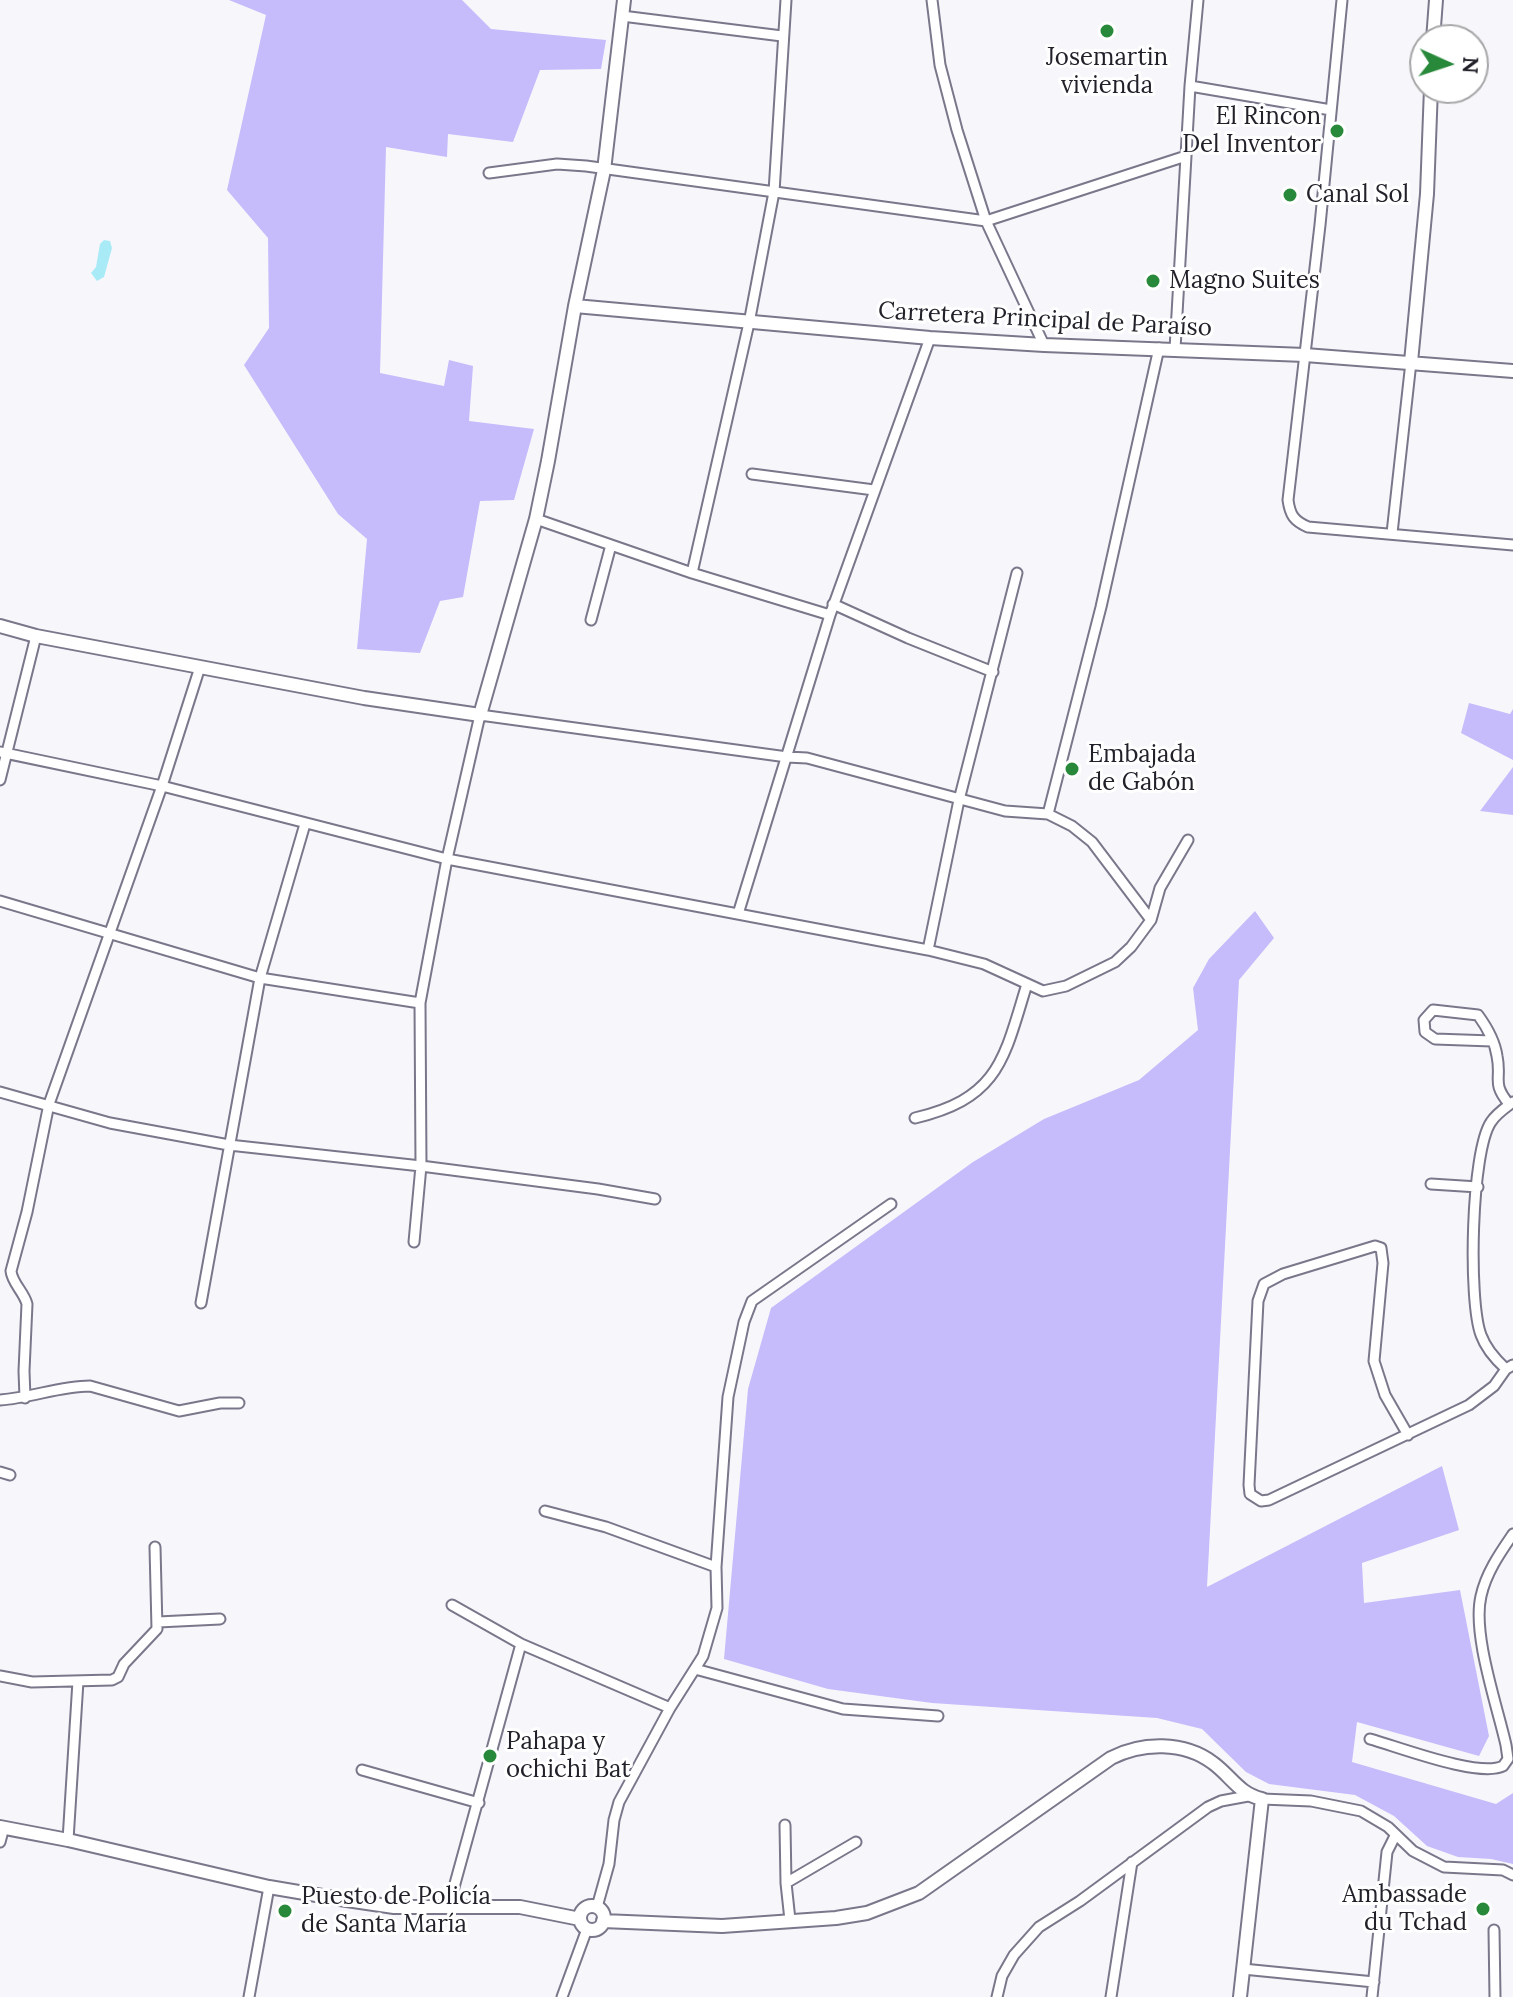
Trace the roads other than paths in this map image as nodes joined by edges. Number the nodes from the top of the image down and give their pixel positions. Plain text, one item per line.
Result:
1 (624, 0) edge
2 (786, 0) edge
3 (932, 0) edge
4 (1198, 0) edge
5 (1342, 0) edge
6 (1436, 0) edge
7 (622, 16) junction
8 (1434, 24) edge
9 (782, 36) junction
10 (1190, 86) junction
11 (1430, 104) edge
12 (1331, 110) junction
13 (1186, 156) junction
14 (604, 170) junction
15 (489, 173) dead end
16 (774, 192) junction
17 (986, 221) junction
18 (575, 306) junction
19 (749, 323) junction
20 (930, 338) junction
21 (1044, 345) junction
22 (1159, 348) junction
23 (1175, 349) junction
24 (1305, 355) junction
25 (1411, 362) junction
26 (1513, 371) edge
27 (752, 474) dead end
28 (874, 490) junction
29 (536, 519) junction
30 (1392, 533) junction
31 (611, 545) junction
32 (1513, 545) edge
33 (692, 573) junction
34 (1017, 573) dead end
35 (833, 604) junction
36 (830, 615) junction
37 (591, 620) dead end
38 (0, 626) edge
39 (36, 636) junction
40 (200, 667) junction
41 (993, 672) junction
42 (480, 715) junction
43 (4, 753) edge
44 (787, 757) junction
45 (0, 780) edge
46 (162, 786) junction
47 (959, 800) junction
48 (1048, 814) junction
49 (305, 824) junction
50 (1188, 840) dead end
51 (447, 859) junction
52 (0, 901) edge
53 (738, 914) junction
54 (1151, 920) junction
55 (111, 933) junction
56 (928, 950) junction
57 (260, 978) junction
58 (1027, 984) junction
59 (420, 1003) junction
60 (1492, 1041) junction
61 (0, 1092) edge
62 (1511, 1103) edge
63 (49, 1104) junction
64 (915, 1118) dead end
65 (229, 1145) junction
66 (421, 1166) junction
67 (1431, 1184) dead end
68 (1478, 1187) junction
69 (655, 1199) dead end
70 (891, 1204) dead end
71 (414, 1242) dead end
72 (201, 1303) dead end
73 (1510, 1367) edge
74 (25, 1398) junction
75 (0, 1400) edge
76 (239, 1403) dead end
77 (1408, 1435) junction
78 (545, 1511) dead end
79 (1513, 1534) edge
80 (155, 1547) dead end
81 (716, 1567) junction
82 (452, 1605) dead end
83 (220, 1619) dead end
84 (158, 1622) junction
85 (521, 1644) junction
86 (695, 1669) junction
87 (0, 1676) edge
88 (78, 1681) junction
89 (670, 1708) junction
90 (938, 1716) dead end
91 (1370, 1739) dead end
92 (362, 1770) dead end
93 (1248, 1796) junction
94 (1262, 1799) junction
95 (479, 1803) junction
96 (785, 1825) dead end
97 (2, 1827) edge
98 (1395, 1836) junction
99 (68, 1840) junction
100 (0, 1842) edge
101 (856, 1842) dead end
102 (1132, 1862) junction
103 (1513, 1875) edge
104 (786, 1883) junction
105 (269, 1887) junction
106 (597, 1907) junction
107 (448, 1909) junction
108 (790, 1920) junction
109 (603, 1921) junction
110 (584, 1924) junction
111 (1494, 1930) dead end
112 (1243, 1969) junction
113 (1374, 1982) junction
114 (249, 1997) edge
115 (562, 1997) edge
116 (997, 1997) edge
117 (1111, 1997) edge
118 (1240, 1997) edge
119 (1372, 1997) edge
120 (1495, 1997) edge

1 - 7 street
2 - 9 street
3 - 17 street
4 - 10 street
5 - 12 street
6 - 8 street
7 - 9 street
7 - 14 street
9 - 16 street
10 - 12 street
10 - 13 street
11 - 25 street
12 - 24 street
13 - 17 street
13 - 23 street
14 - 15 street
14 - 16 street
14 - 18 street
16 - 17 street
16 - 19 street
17 - 21 street
18 - 19 street, Carretera Principal de Paraíso
18 - 29 street
19 - 20 street, Carretera Principal de Paraíso
19 - 33 street
20 - 21 street, Carretera Principal de Paraíso
20 - 28 street
21 - 22 street, Carretera Principal de Paraíso
22 - 23 street, Carretera Principal de Paraíso
22 - 48 street
23 - 24 street, Carretera Principal de Paraíso
24 - 25 street, Carretera Principal de Paraíso
24 - 30 street
25 - 26 street, Carretera Principal de Paraíso
25 - 30 street
27 - 28 street
28 - 35 street
29 - 31 street
29 - 42 street
30 - 32 street
31 - 33 street
31 - 37 street
33 - 36 street
34 - 41 street
35 - 36 street
35 - 41 street
36 - 44 street
38 - 39 street
39 - 40 street
39 - 43 street
40 - 42 street
40 - 46 street
41 - 47 street
42 - 44 street
42 - 51 street
43 - 45 street
43 - 46 street
44 - 47 street
44 - 53 street
46 - 49 street
46 - 55 street
47 - 48 street
47 - 56 street
48 - 54 street
49 - 51 street
49 - 57 street
50 - 54 street
51 - 53 street
51 - 59 street
52 - 55 street
53 - 56 street
54 - 58 street
55 - 57 street
55 - 63 street
56 - 58 street
57 - 59 street
57 - 65 street
58 - 64 street
59 - 66 street
60 - 60 street
60 - 62 street
61 - 63 street
62 - 68 street
63 - 65 street
63 - 74 street
65 - 66 street
65 - 72 street
66 - 69 street
66 - 71 street
67 - 68 street
68 - 73 street
70 - 81 street
73 - 77 street
74 - 75 street
74 - 76 street
77 - 77 street
78 - 81 street
79 - 91 street
80 - 84 street
81 - 86 street
82 - 85 street
83 - 84 street
84 - 88 street
85 - 89 street
85 - 95 street
86 - 89 street
86 - 90 street
87 - 88 street
88 - 99 street
89 - 106 street
92 - 95 street
93 - 94 street
93 - 102 street
93 - 108 street
94 - 98 street
94 - 112 street
95 - 107 street
96 - 104 street
97 - 99 street
97 - 100 street
98 - 103 street
98 - 113 street
99 - 105 street
101 - 104 street
102 - 116 street
102 - 117 street
104 - 108 street
105 - 107 street
105 - 114 street
106 - 109 street
106 - 110 street
107 - 110 street
108 - 109 street
109 - 110 street
110 - 115 street
111 - 120 street
112 - 113 street
112 - 118 street
113 - 119 street

